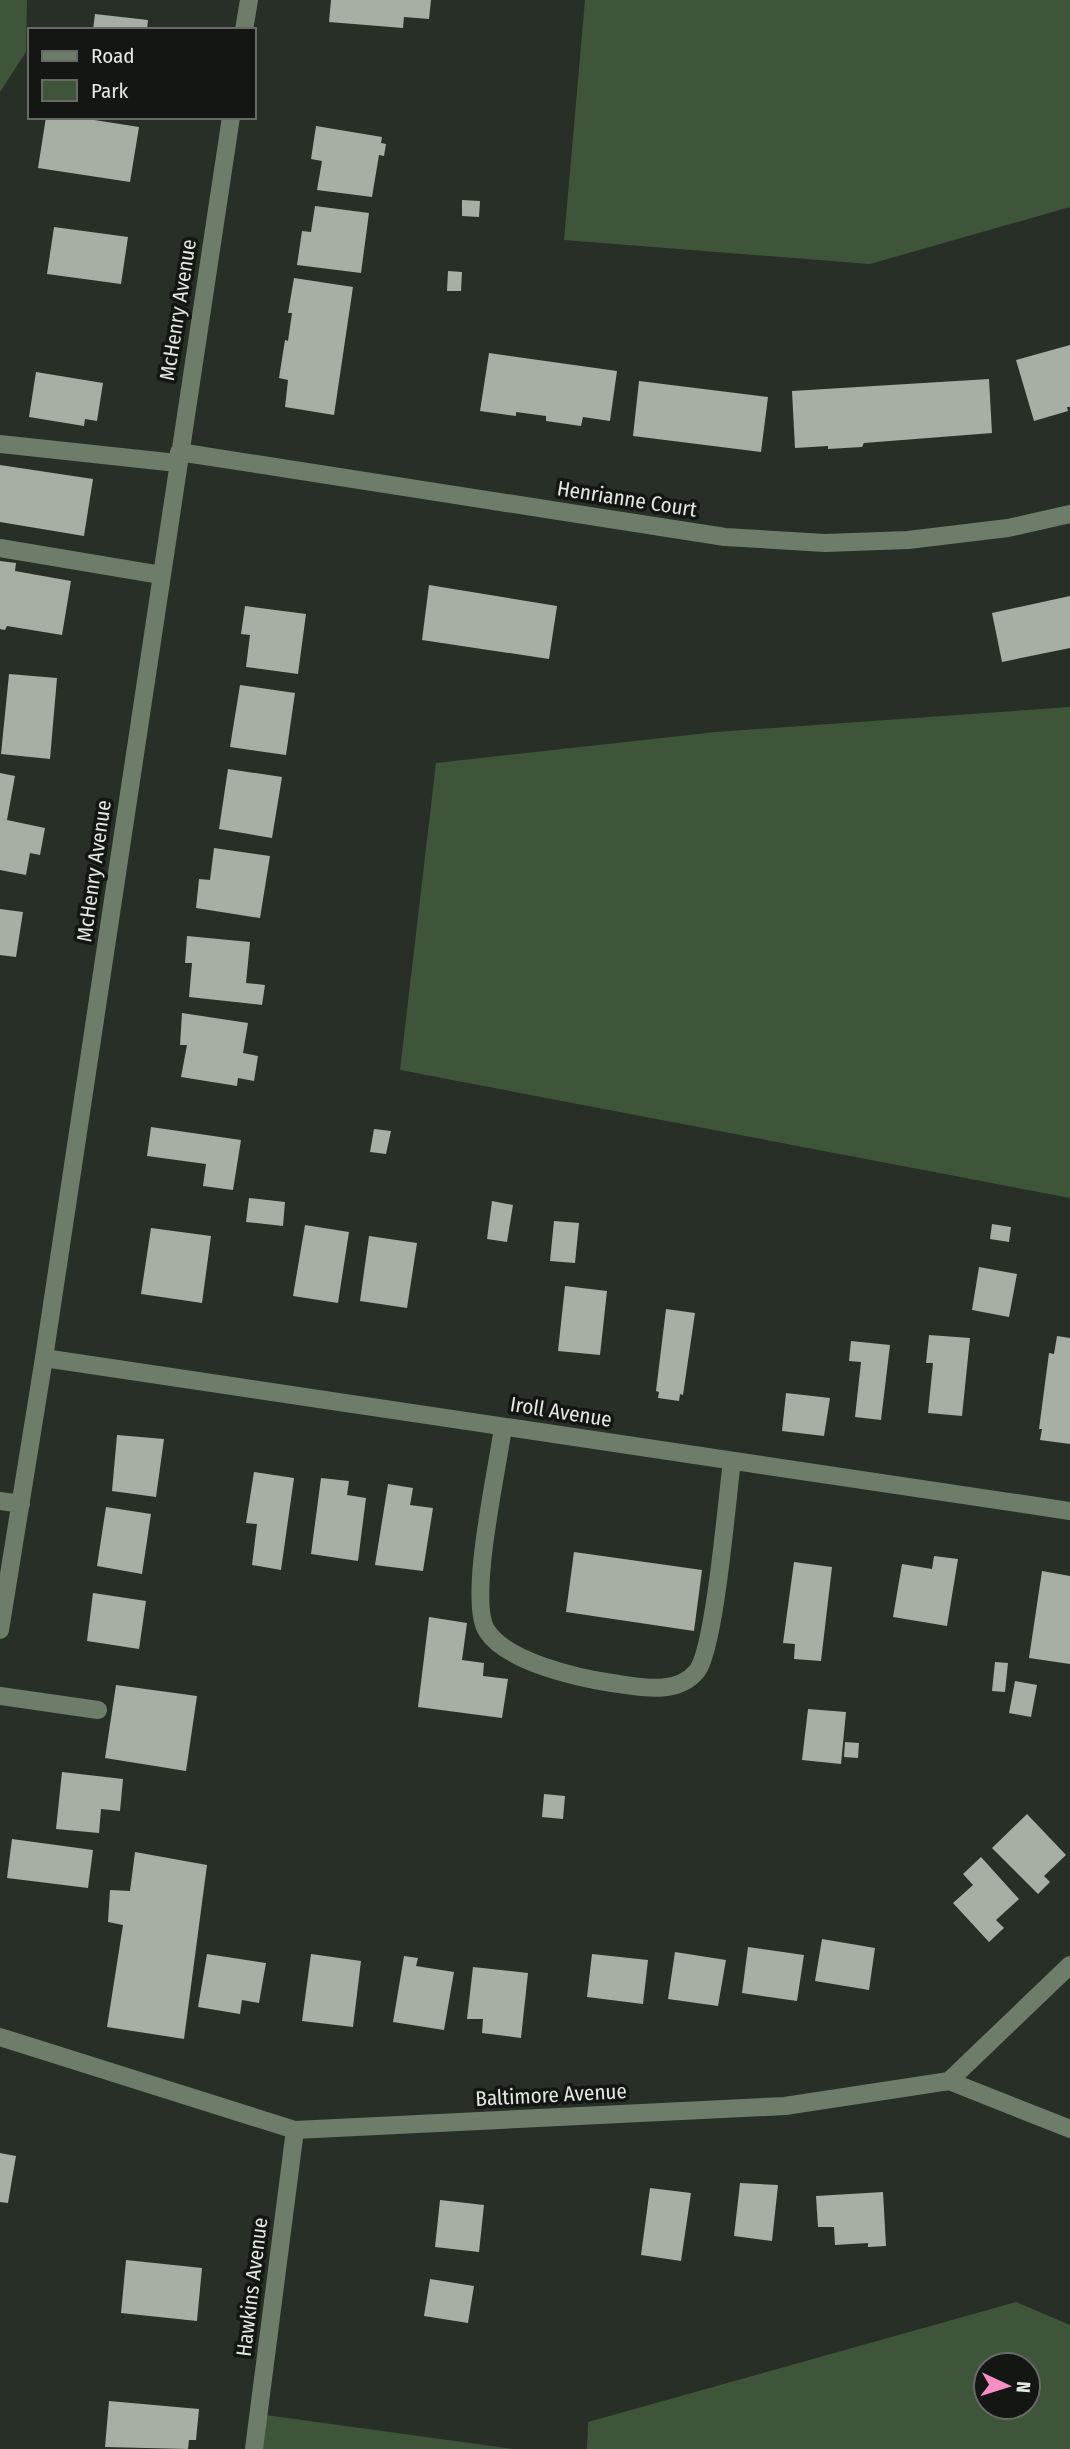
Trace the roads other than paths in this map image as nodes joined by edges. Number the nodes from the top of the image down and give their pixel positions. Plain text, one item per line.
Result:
1 (249, 0) edge
2 (244, 28) edge
3 (231, 119) edge
4 (0, 444) edge
5 (178, 457) junction
6 (1070, 514) edge
7 (0, 548) edge
8 (161, 575) junction
9 (44, 1358) junction
10 (503, 1427) junction
11 (732, 1461) junction
12 (0, 1501) edge
13 (21, 1504) junction
14 (1070, 1511) edge
15 (0, 1630) edge
16 (0, 1696) edge
17 (97, 1710) dead end
18 (1070, 1965) edge
19 (0, 2037) edge
20 (949, 2081) junction
21 (1070, 2129) edge
22 (295, 2130) junction
23 (254, 2449) edge

1 - 2 street
3 - 5 street, McHenry Avenue
4 - 5 street, Henrianne Court
5 - 6 street, Henrianne Court
5 - 8 street, McHenry Avenue
7 - 8 street
8 - 9 street, McHenry Avenue
9 - 10 street, Iroll Avenue
9 - 13 street, McHenry Avenue
10 - 11 street, Iroll Avenue
10 - 11 street
11 - 14 street, Iroll Avenue
12 - 13 street
13 - 15 street, McHenry Avenue
16 - 17 street
18 - 20 street
19 - 22 street, Baltimore Avenue
20 - 21 street
20 - 22 street, Baltimore Avenue
22 - 23 street, Hawkins Avenue

